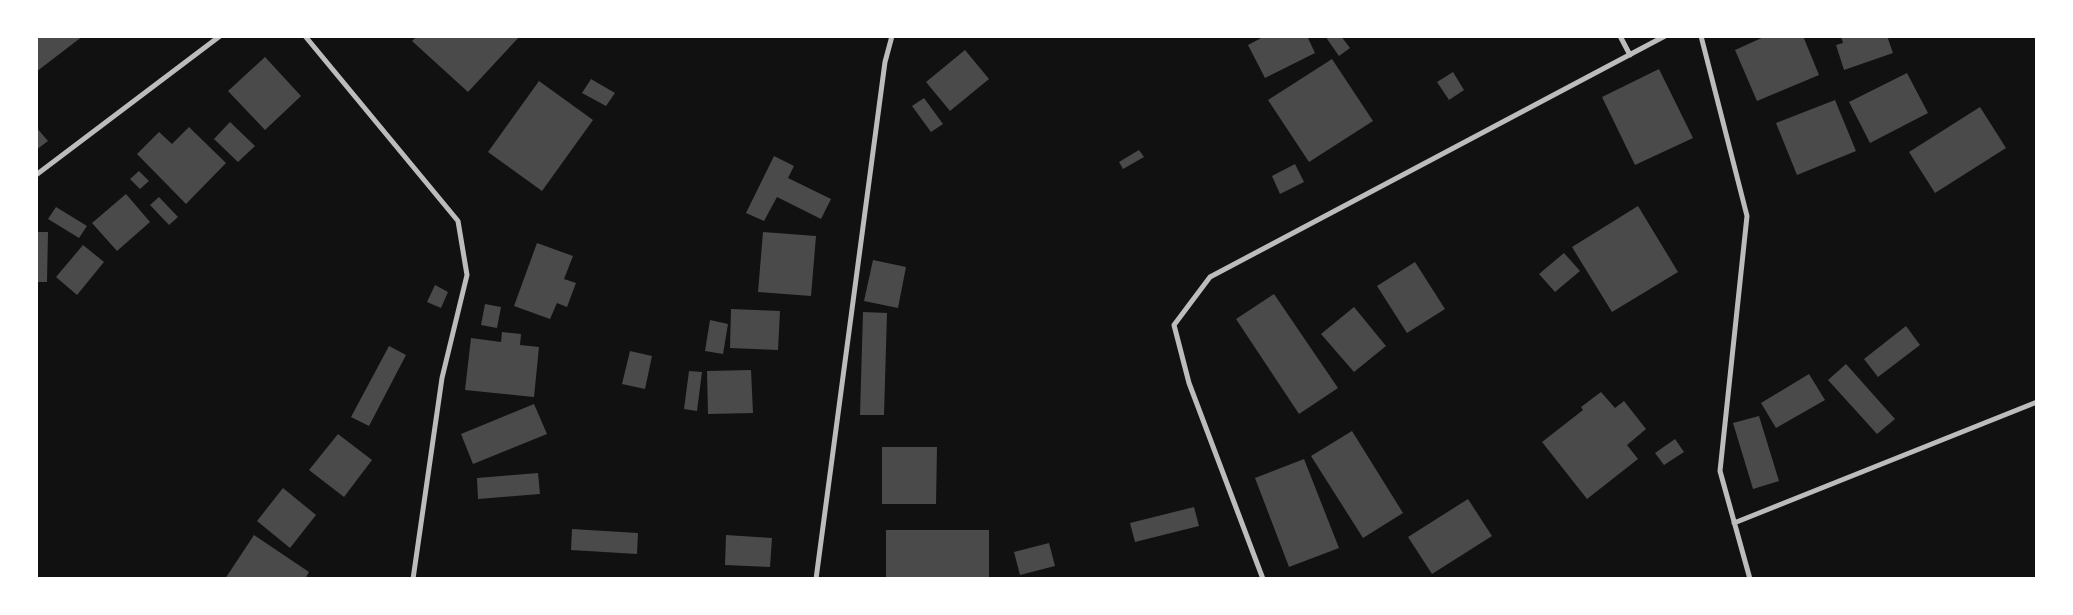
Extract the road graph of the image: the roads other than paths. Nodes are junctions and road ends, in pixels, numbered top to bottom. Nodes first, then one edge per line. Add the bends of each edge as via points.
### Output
1 (220, 36) edge
2 (305, 36) edge
3 (892, 36) edge
4 (1620, 36) edge
5 (1665, 36) edge
6 (1701, 36) edge
7 (1630, 55) junction
8 (36, 175) edge
9 (2037, 402) edge
10 (1734, 523) junction
11 (413, 579) edge
12 (816, 579) edge
13 (1263, 579) edge
14 (1750, 579) edge

1 - 8 street
2 - 11 street via 458,220 468,275 442,378
3 - 12 street via 884,72
4 - 7 street
5 - 7 street
6 - 10 street via 1747,216 1720,471
7 - 13 street via 1210,277 1174,326 1189,383
9 - 10 street
10 - 14 street

